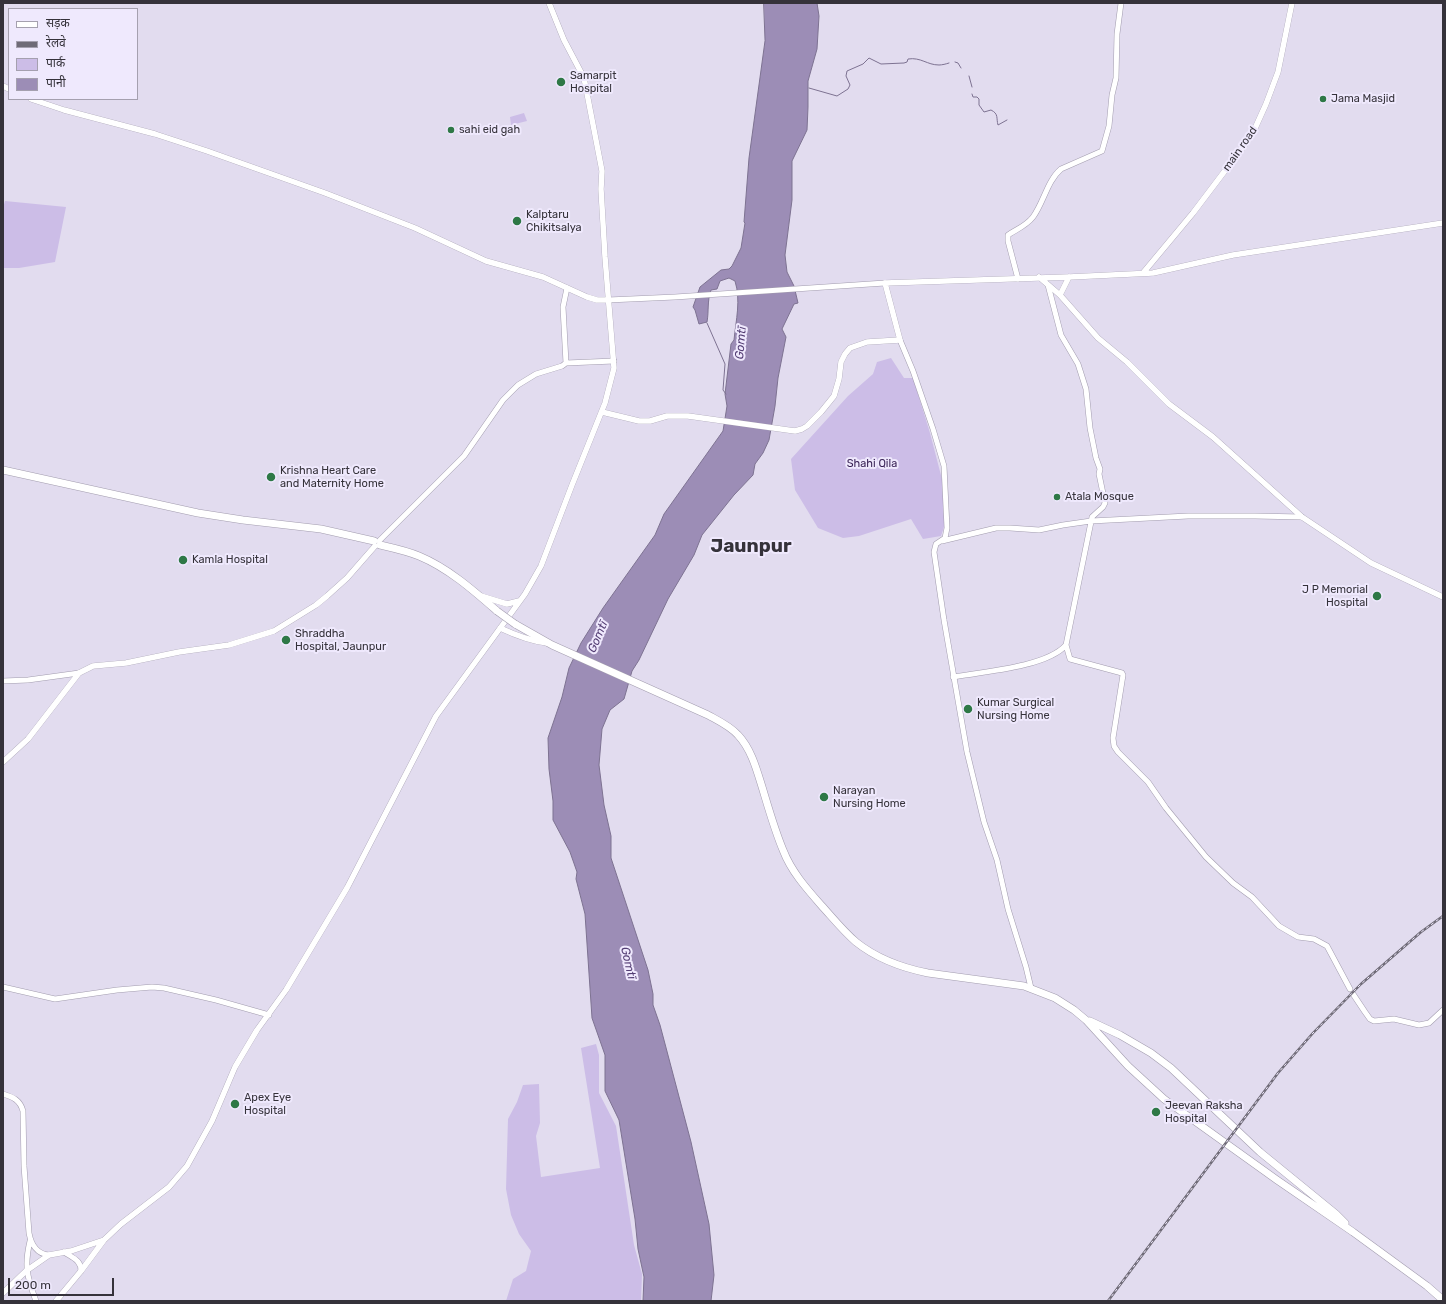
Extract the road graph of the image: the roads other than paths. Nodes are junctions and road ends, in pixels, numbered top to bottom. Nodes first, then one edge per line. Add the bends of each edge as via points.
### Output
1 (549, 3) edge
2 (1121, 3) edge
3 (1292, 3) edge
4 (34, 100) edge
5 (1443, 223) edge
6 (1143, 273) junction
7 (1039, 277) junction
8 (1068, 277) junction
9 (1018, 279) junction
10 (886, 283) junction
11 (1048, 285) junction
12 (567, 288) junction
13 (1060, 295) junction
14 (608, 300) junction
15 (900, 340) junction
16 (614, 361) junction
17 (566, 363) junction
18 (602, 412) junction
19 (3, 470) edge
20 (1302, 517) junction
21 (1091, 521) junction
22 (942, 541) junction
23 (377, 543) junction
24 (479, 596) junction
25 (1443, 596) edge
26 (519, 601) junction
27 (500, 628) junction
28 (550, 644) junction
29 (1066, 645) junction
30 (79, 673) junction
31 (953, 677) junction
32 (3, 681) edge
33 (3, 762) edge
34 (3, 987) edge
35 (1031, 988) junction
36 (1443, 1010) edge
37 (269, 1015) junction
38 (1086, 1020) junction
39 (3, 1094) edge
40 (1353, 1232) junction
41 (104, 1240) junction
42 (30, 1241) junction
43 (64, 1252) junction
44 (49, 1255) junction
45 (26, 1271) junction
46 (81, 1271) junction
47 (3, 1293) edge
48 (1443, 1300) edge
49 (36, 1301) edge
50 (56, 1301) edge

1 - 14 main road via 564,40 584,78 590,103 602,171
2 - 9 street via 1116,78 1109,126 1102,151 1058,171 1034,216 1008,236
3 - 6 main road, main road via 1277,76 1252,134 1193,213
4 - 12 main road via 155,134 325,193 415,228 486,261 543,277
5 - 6 main road via 1233,255
6 - 8 main road
7 - 8 main road
7 - 9 main road
7 - 11 main road
8 - 13 main road
9 - 10 main road
10 - 14 street
10 - 15 main road
11 - 13 main road
11 - 21 street via 1061,334 1078,364 1086,389 1090,428 1105,503
12 - 14 main road via 597,300
12 - 17 street via 563,307
13 - 20 main road via 1098,338 1127,362 1169,404 1212,437
14 - 16 main road
15 - 18 main road via 867,342 850,348 841,362 834,396 822,412 802,429 795,431 703,418 667,416 650,422 639,421
15 - 22 street via 944,466 948,520 945,538
16 - 17 street
16 - 18 main road via 613,378
17 - 23 street via 536,374 518,385 503,400 464,456
18 - 26 main road via 541,566
19 - 23 highway via 198,513 321,529
20 - 21 street via 1188,516
20 - 25 main road via 1371,563
21 - 22 street via 1039,530 996,528
21 - 29 street
22 - 31 street via 936,544 934,552
23 - 24 highway via 431,562
23 - 30 main road via 347,578 327,596 274,632 229,645 126,663 93,666
24 - 26 main road via 507,604
24 - 28 highway, bridge via 515,624
26 - 27 main road
27 - 28 main road via 520,637
27 - 37 main road via 436,716 346,888
28 - 35 highway via 722,722 738,736 745,743 756,768 778,839 790,865 808,891 856,942 879,956 914,970
29 - 31 street via 1056,654 1027,664
29 - 36 street via 1070,660 1123,675 1114,746 1154,789 1166,808 1206,856 1249,895 1278,926 1298,937 1314,939 1327,946 1370,1019 1394,1019 1419,1025 1429,1023
30 - 32 street
30 - 33 main road via 28,739
31 - 35 street via 984,822 997,860
34 - 37 street via 55,999 157,987
35 - 38 highway via 1055,998
37 - 41 main road via 235,1067 212,1121 183,1172 169,1187 126,1219
38 - 40 highway via 1151,1088
38 - 40 highway via 1120,1035 1171,1068 1260,1152 1336,1214
39 - 42 street via 22,1105
40 - 48 highway
41 - 43 main road
41 - 46 main road
42 - 44 street via 40,1252
42 - 45 street
43 - 44 main road
43 - 46 street via 75,1258
44 - 45 main road
45 - 47 main road
45 - 49 street
46 - 50 main road

